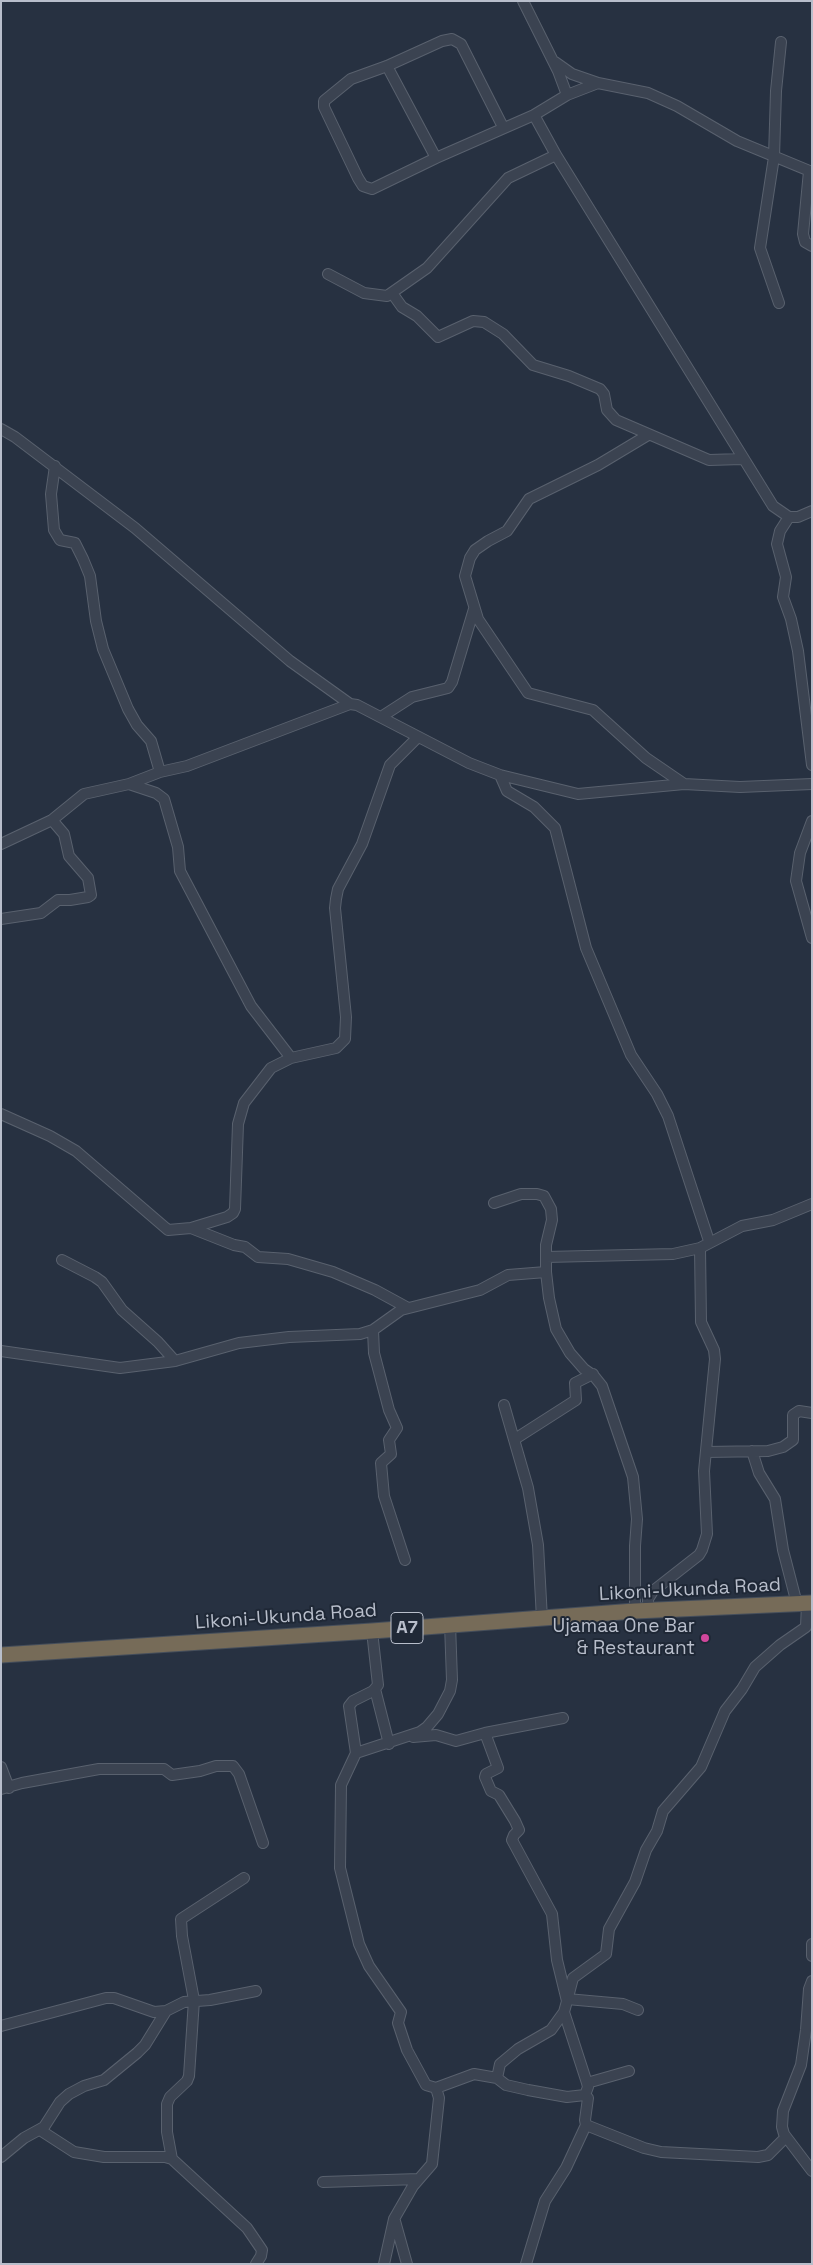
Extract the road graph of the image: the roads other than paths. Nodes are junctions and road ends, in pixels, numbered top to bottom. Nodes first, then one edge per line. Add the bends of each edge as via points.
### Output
1 (523, 1) edge
2 (781, 42) dead end
3 (552, 60) junction
4 (387, 66) junction
5 (598, 83) junction
6 (567, 95) junction
7 (534, 115) junction
8 (503, 127) junction
9 (556, 155) junction
10 (436, 158) junction
11 (774, 158) junction
12 (810, 171) edge
13 (812, 246) edge
14 (328, 274) dead end
15 (392, 293) junction
16 (779, 302) dead end
17 (1, 429) edge
18 (648, 435) junction
19 (742, 459) junction
20 (55, 466) junction
21 (812, 511) edge
22 (789, 517) junction
23 (474, 609) junction
24 (350, 704) junction
25 (381, 717) junction
26 (418, 736) junction
27 (812, 765) edge
28 (160, 772) junction
29 (500, 775) junction
30 (129, 784) junction
31 (684, 784) junction
32 (812, 784) edge
33 (52, 820) junction
34 (812, 821) edge
35 (1, 844) edge
36 (1, 919) edge
37 (812, 938) edge
38 (291, 1058) junction
39 (1, 1114) edge
40 (494, 1203) dead end
41 (812, 1204) edge
42 (191, 1228) junction
43 (709, 1241) junction
44 (700, 1248) junction
45 (546, 1258) junction
46 (62, 1260) dead end
47 (546, 1272) junction
48 (408, 1308) junction
49 (373, 1330) junction
50 (1, 1351) edge
51 (175, 1361) junction
52 (593, 1374) junction
53 (504, 1405) dead end
54 (812, 1413) edge
55 (514, 1439) junction
56 (752, 1451) junction
57 (706, 1452) junction
58 (405, 1560) dead end
59 (805, 1603) edge
60 (641, 1611) junction
61 (542, 1619) junction
62 (450, 1624) junction
63 (372, 1631) junction
64 (1, 1655) edge
65 (375, 1689) junction
66 (563, 1718) dead end
67 (485, 1733) junction
68 (408, 1738) junction
69 (389, 1744) junction
70 (356, 1753) junction
71 (1, 1767) edge
72 (5, 1789) edge
73 (263, 1843) dead end
74 (244, 1878) dead end
75 (812, 1944) edge
76 (812, 1956) edge
77 (812, 1981) edge
78 (256, 1991) dead end
79 (194, 2000) junction
80 (566, 2004) junction
81 (638, 2010) dead end
82 (166, 2011) junction
83 (1, 2026) edge
84 (629, 2071) dead end
85 (497, 2078) junction
86 (587, 2083) junction
87 (436, 2088) junction
88 (585, 2095) junction
89 (586, 2125) junction
90 (40, 2130) junction
91 (786, 2137) junction
92 (1, 2156) edge
93 (172, 2159) junction
94 (812, 2171) edge
95 (419, 2179) junction
96 (323, 2182) dead end
97 (394, 2218) junction
98 (256, 2264) edge
99 (384, 2264) edge
100 (407, 2264) edge
101 (526, 2264) edge

1 - 3 street
2 - 11 street
3 - 5 street via 572,74
3 - 6 street
4 - 8 street via 442,40 456,40
4 - 10 street
4 - 10 street via 351,79 324,100 358,178 363,186 372,189
5 - 6 street
5 - 11 street via 648,93
6 - 7 street
7 - 8 street
7 - 9 street
8 - 10 street
9 - 15 street via 508,178 427,268
9 - 19 street
11 - 12 street
11 - 16 street via 760,248
12 - 13 street via 803,234 805,242
14 - 15 street via 364,293 382,296
15 - 18 street via 402,307 417,316 438,337 473,320 484,322 503,334 533,365 600,389 612,417
17 - 20 street
18 - 19 street via 709,460
18 - 23 street via 598,465 529,499 507,531 475,550 465,576
19 - 22 street via 773,506
20 - 24 street via 135,528 290,661
20 - 28 street via 50,494 54,530 60,540 75,543 83,559 90,576 103,649 128,709 150,741
21 - 22 street
22 - 27 street via 780,531 777,544 786,577 783,597 798,651
23 - 25 street via 448,688 412,697
23 - 31 street via 528,693 593,710 646,758
24 - 25 street
24 - 28 street via 187,766
25 - 26 street
26 - 29 street
26 - 38 street via 390,764 362,844 336,899 346,1039 336,1048
28 - 30 street
29 - 31 street via 578,794
29 - 43 street via 507,791 534,807 555,828 586,948 631,1055 668,1116
30 - 33 street via 84,794
30 - 38 street via 164,799 178,847 180,871 252,1006
31 - 32 street via 740,787
33 - 35 street
33 - 36 street via 64,834 69,856 88,878 91,894 54,901 41,912
34 - 37 street via 800,853 796,880
38 - 42 street via 271,1068 241,1109 234,1211 226,1217
39 - 42 street via 76,1151 168,1230
40 - 45 street via 521,1194 544,1196 553,1214
41 - 43 street via 772,1220 742,1226
42 - 48 street via 234,1245 245,1246 258,1257 288,1259 333,1272
43 - 44 street
44 - 45 street via 651,1256
44 - 57 street via 701,1322 715,1359
45 - 47 street
46 - 51 street via 102,1282 122,1310
47 - 48 street via 508,1274 480,1290
47 - 52 street via 559,1337 584,1369
48 - 49 street
49 - 51 street via 360,1334 239,1343
49 - 58 street via 374,1353 397,1428 389,1440 391,1454 382,1461 384,1496
50 - 51 street via 120,1368
52 - 55 street via 575,1383 576,1400
52 - 60 street via 604,1391 634,1480 635,1546
53 - 55 street
54 - 56 street via 793,1414 794,1438 790,1443 768,1451
55 - 61 street via 528,1488 538,1545
56 - 57 street
56 - 59 street via 759,1473 775,1499 782,1550
57 - 60 street via 707,1534 702,1550 653,1591
59 - 60 highway, Likoni-Ukunda Road / A7
59 - 80 street via 806,1626 755,1667 725,1710 701,1766 662,1811 635,1882 609,1929 606,1954 573,1978
60 - 61 highway, Likoni-Ukunda Road / A7
61 - 62 highway, Likoni-Ukunda Road / A7
62 - 63 highway, Likoni-Ukunda Road / A7
62 - 68 street via 453,1673 450,1691 427,1727
63 - 64 highway, Likoni-Ukunda Road / A7
63 - 65 street via 378,1685
65 - 69 street
65 - 70 street via 349,1706
66 - 67 street
67 - 68 street via 456,1741 434,1735
67 - 80 street via 498,1768 485,1777 491,1791 499,1795 515,1821 519,1831 512,1840 552,1914
68 - 69 street
69 - 70 street
70 - 87 street via 341,1785 340,1868 354,1930 370,1966 401,2012 398,2023 407,2050 426,2085
71 - 72 street
72 - 73 street via 99,1769 164,1769 172,1775 233,1766 239,1772
74 - 79 street via 181,1919
75 - 76 street
77 - 91 street via 801,2065 783,2111 782,2130
78 - 79 street
79 - 82 street
79 - 93 street via 189,2076 166,2104
80 - 81 street via 623,2004
80 - 85 street via 551,2030 500,2064
80 - 86 street
82 - 83 street via 154,2012 106,1998
82 - 90 street via 142,2048 104,2080 84,2086 60,2102
84 - 86 street
85 - 87 street via 474,2074
85 - 88 street via 506,2085 528,2090 567,2097
86 - 88 street
87 - 95 street via 439,2098 432,2164
88 - 89 street via 588,2098
89 - 91 street via 661,2152 768,2155
89 - 101 street via 566,2168 545,2201
90 - 92 street
90 - 93 street via 74,2152 104,2157
91 - 94 street
93 - 98 street via 247,2228 262,2250
95 - 96 street
95 - 97 street
97 - 99 street
97 - 100 street

